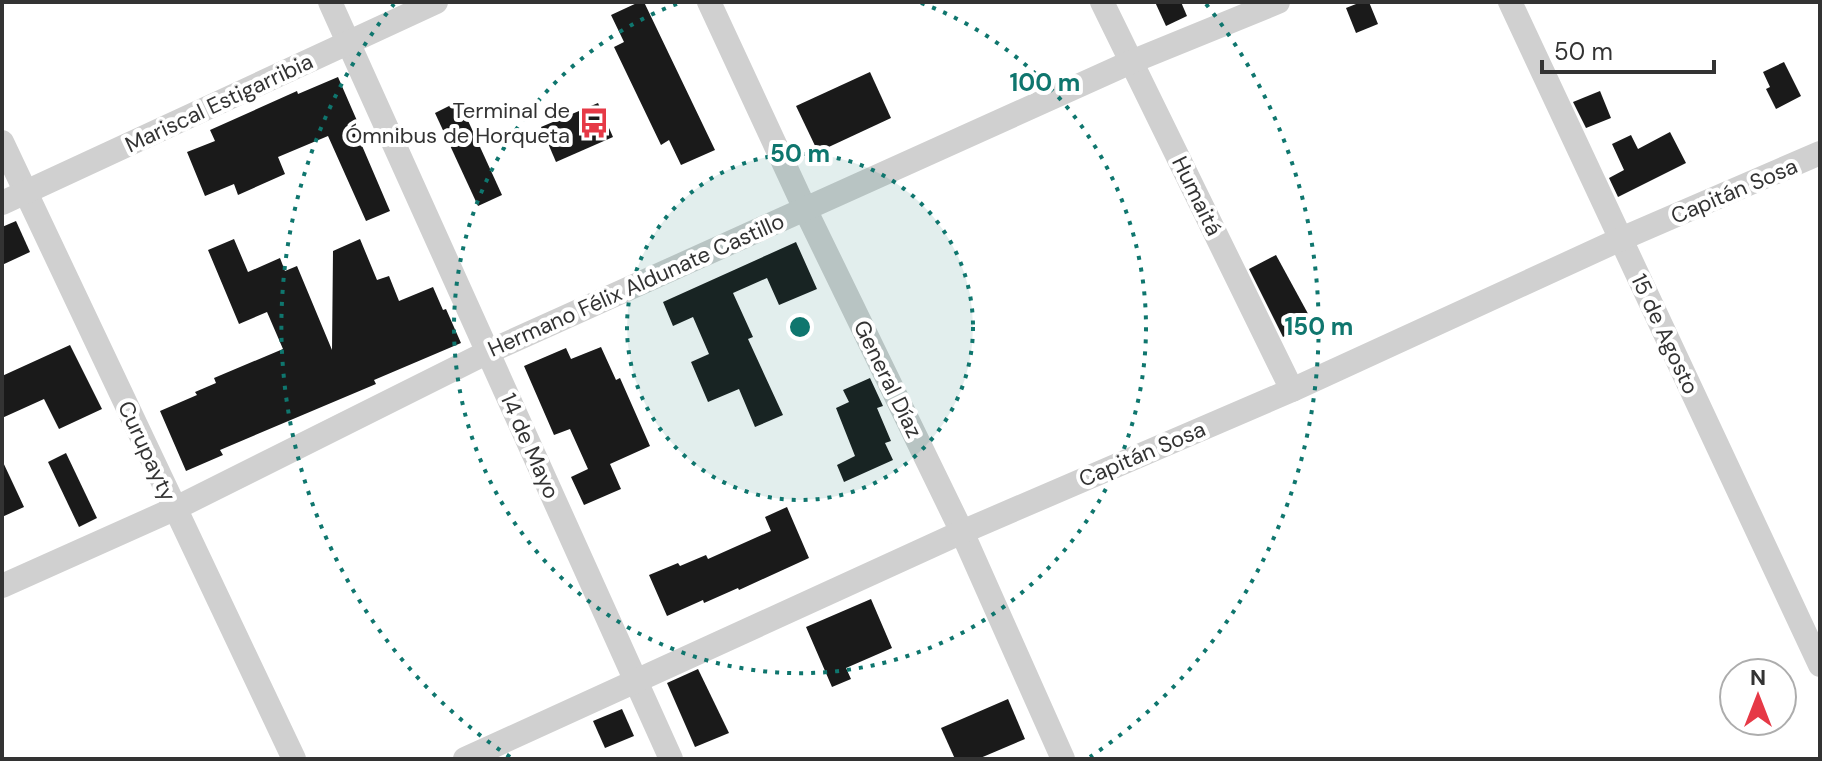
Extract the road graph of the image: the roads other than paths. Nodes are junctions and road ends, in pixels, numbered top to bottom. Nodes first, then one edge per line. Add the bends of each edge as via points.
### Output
1 (330, 2) edge
2 (436, 2) edge
3 (709, 2) edge
4 (1102, 2) edge
5 (1278, 2) edge
6 (1510, 2) edge
7 (349, 42) junction
8 (1131, 62) junction
9 (2, 142) edge
10 (1820, 153) edge
11 (25, 192) junction
12 (2, 203) edge
13 (805, 209) junction
14 (1621, 239) junction
15 (488, 352) junction
16 (1292, 390) junction
17 (174, 509) junction
18 (962, 532) junction
19 (2, 586) edge
20 (1820, 665) edge
21 (635, 682) junction
22 (294, 759) edge
23 (465, 759) edge
24 (671, 759) edge
25 (1063, 759) edge

1 - 7 street, 14 de Mayo
2 - 7 street, Mariscal Estigarribia
3 - 13 street, General Díaz
4 - 8 street, Humaitá
5 - 8 street, Hermano Félix Aldunate Castillo
6 - 14 street, 15 de Agosto
7 - 11 street, Mariscal Estigarribia
7 - 15 street, 14 de Mayo
8 - 13 street, Hermano Félix Aldunate Castillo
8 - 16 street, Humaitá
9 - 11 street, Curupayty
10 - 14 street, Capitán Sosa
11 - 12 street, Mariscal Estigarribia
11 - 17 street, Curupayty
13 - 15 street, Hermano Félix Aldunate Castillo
13 - 18 street, General Díaz
14 - 16 street, Capitán Sosa
14 - 20 street, 15 de Agosto
15 - 17 street, Hermano Félix Aldunate Castillo
15 - 21 street, 14 de Mayo
16 - 18 street, Capitán Sosa
17 - 19 street, Hermano Félix Aldunate Castillo
17 - 22 street, Curupayty
18 - 21 street, Capitán Sosa
18 - 25 street, General Díaz
21 - 23 street, Capitán Sosa
21 - 24 street, 14 de Mayo

